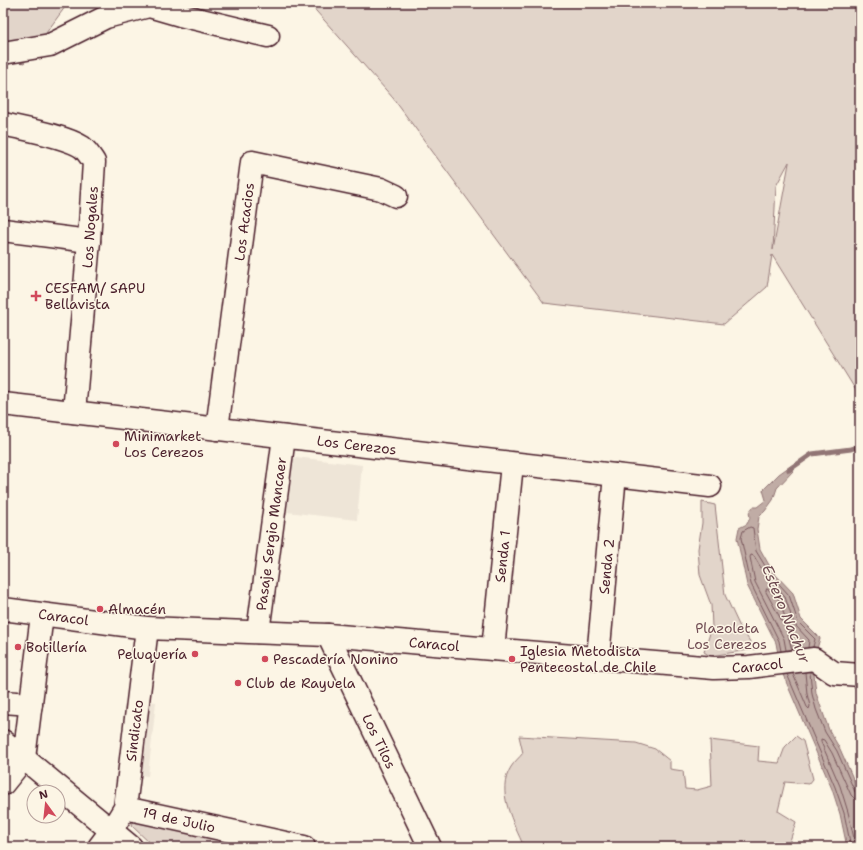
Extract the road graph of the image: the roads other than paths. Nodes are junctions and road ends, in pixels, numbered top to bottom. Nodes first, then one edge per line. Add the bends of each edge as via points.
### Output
1 (268, 36) dead end
2 (3, 53) edge
3 (3, 124) edge
4 (396, 196) dead end
5 (3, 230) edge
6 (89, 242) junction
7 (3, 404) edge
8 (74, 412) junction
9 (217, 429) junction
10 (284, 437) junction
11 (512, 464) junction
12 (615, 476) junction
13 (710, 486) dead end
14 (3, 609) edge
15 (42, 615) junction
16 (147, 628) junction
17 (258, 632) junction
18 (328, 635) junction
19 (493, 649) junction
20 (598, 657) junction
21 (860, 675) edge
22 (3, 702) edge
23 (31, 704) junction
24 (3, 741) edge
25 (24, 758) junction
26 (3, 784) edge
27 (125, 808) junction
28 (105, 839) edge
29 (131, 847) edge
30 (304, 847) edge
31 (430, 847) edge

1 - 2 street via 149,6 106,17 50,44
3 - 6 street, Los Nogales via 73,143 88,153 94,162
4 - 9 street, Los Acacios via 381,189 252,162
5 - 6 street
6 - 8 street, Los Nogales
7 - 8 street, Los Cerezos
8 - 9 street, Los Cerezos
9 - 10 street, Los Cerezos
10 - 11 street, Los Cerezos
10 - 17 street, Pasaje Sergio Mancaer
11 - 12 street, Los Cerezos
11 - 19 street, Senda 1
12 - 13 street, Los Cerezos
12 - 20 street, Senda 2
14 - 15 street, Caracol
15 - 16 street, Caracol
15 - 23 street
16 - 17 street, Caracol
16 - 27 street, Sindicato
17 - 18 street, Caracol
18 - 19 street, Caracol
18 - 31 street, Los Tilos
19 - 20 street, Caracol
20 - 21 street, Caracol via 714,668 748,667 814,659 834,673
22 - 23 street
23 - 25 street
24 - 25 street
25 - 26 street
25 - 28 street
27 - 28 street, Sindicato
27 - 30 street, 19 de Julio
28 - 29 street

